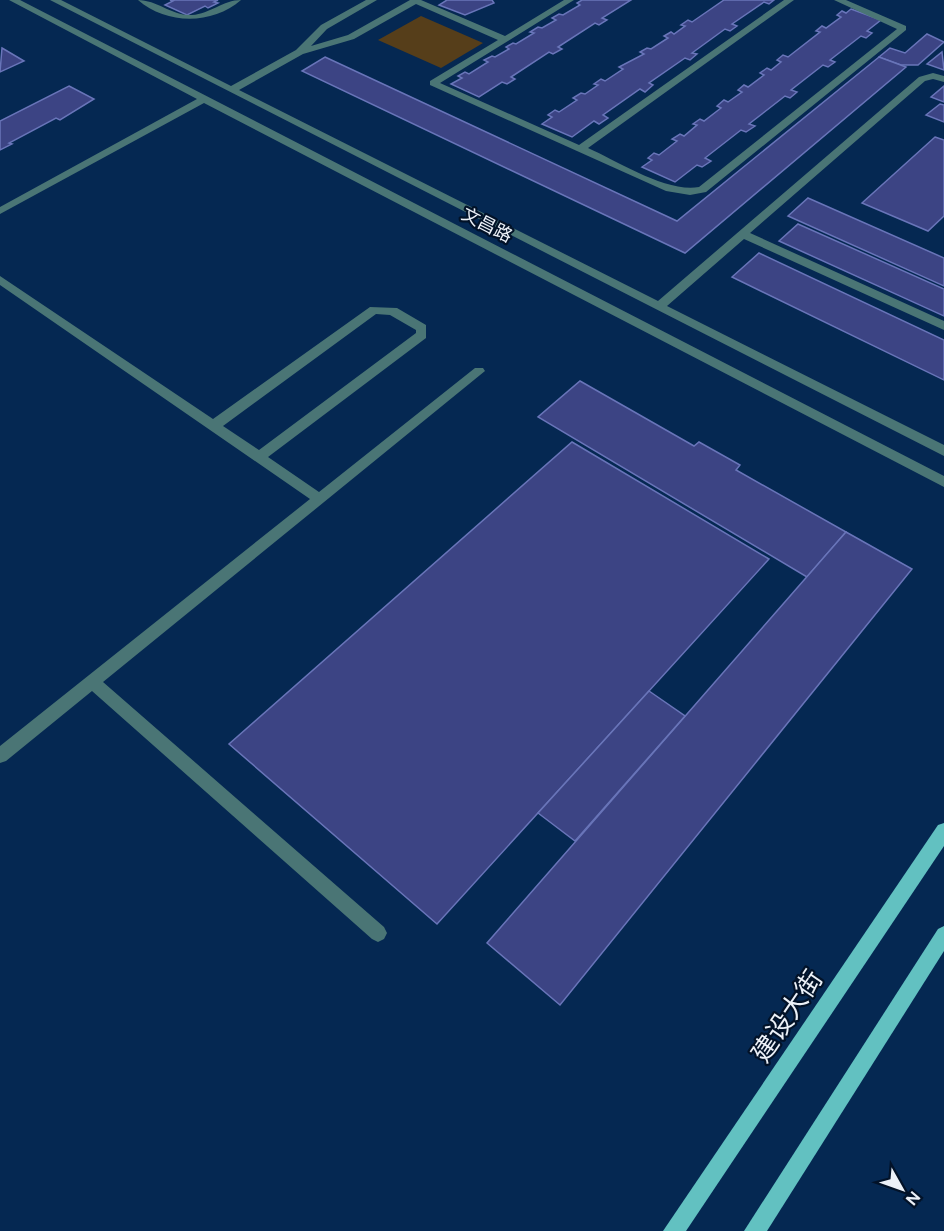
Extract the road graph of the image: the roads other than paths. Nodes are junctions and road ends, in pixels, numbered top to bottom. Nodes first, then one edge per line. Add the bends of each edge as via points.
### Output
1 (13, 0) edge
2 (54, 0) edge
3 (142, 0) edge
4 (237, 0) edge
5 (373, 0) edge
6 (570, 0) edge
7 (790, 0) edge
8 (838, 0) edge
9 (416, 1) edge
10 (505, 39) junction
11 (298, 52) junction
12 (944, 79) edge
13 (231, 90) junction
14 (204, 99) junction
15 (580, 149) junction
16 (2, 208) edge
17 (742, 234) junction
18 (0, 280) edge
19 (659, 306) junction
20 (944, 326) edge
21 (479, 371) dead end
22 (213, 426) junction
23 (944, 451) edge
24 (260, 458) junction
25 (944, 482) edge
26 (320, 499) junction
27 (92, 682) junction
28 (0, 756) edge
29 (944, 831) edge
30 (378, 933) dead end
31 (944, 935) edge
32 (674, 1231) edge
33 (755, 1231) edge

1 - 14 street, 文昌路
2 - 13 street, 文昌路
3 - 4 street via 182,19 201,18
5 - 11 street via 324,27
6 - 10 street
7 - 15 street
8 - 15 street via 903,28 702,190 670,189
9 - 10 street
9 - 11 street via 351,37
10 - 15 street via 433,83
11 - 13 street
12 - 17 street via 922,78
13 - 19 street, 文昌路
14 - 16 street
14 - 25 street, 文昌路
17 - 19 street
17 - 20 street
18 - 22 street
19 - 23 street, 文昌路
21 - 26 street
22 - 24 street
22 - 24 street via 374,310 393,312 422,328 422,335
24 - 26 street
26 - 27 street
27 - 28 street
27 - 30 street
29 - 32 main road, 建设大街
31 - 33 main road

